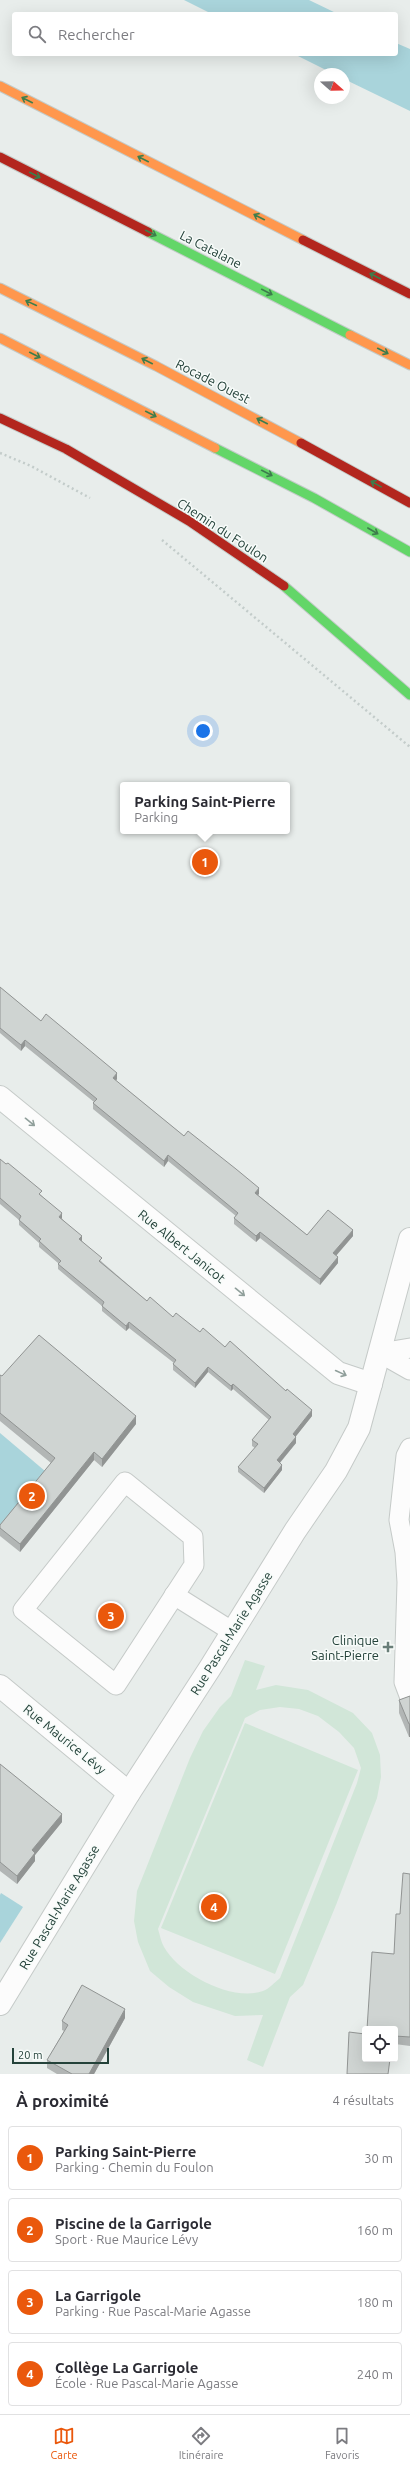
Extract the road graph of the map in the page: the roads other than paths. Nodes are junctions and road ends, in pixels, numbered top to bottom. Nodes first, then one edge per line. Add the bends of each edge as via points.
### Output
1 (0, 86) edge
2 (0, 157) edge
3 (0, 288) edge
4 (410, 294) edge
5 (0, 338) edge
6 (410, 365) edge
7 (0, 418) edge
8 (410, 503) edge
9 (410, 552) edge
10 (410, 695) edge
11 (0, 1097) edge
12 (410, 1239) edge
13 (410, 1348) edge
14 (380, 1353) junction
15 (410, 1370) edge
16 (371, 1384) junction
17 (410, 1448) edge
18 (174, 1595) junction
19 (233, 1632) junction
20 (0, 1686) edge
21 (410, 1698) edge
22 (129, 1793) junction
23 (0, 2004) edge

4 -> 1 main road
2 -> 6 main road, La Catalane
8 -> 3 main road, Rocade Ouest via 271,426
5 -> 9 main road via 314,498
7 - 10 main road, Chemin du Foulon via 66,449 195,526 287,588
11 -> 16 street, Rue Albert Janicot via 338,1373
12 - 14 street, Rue Pascal-Marie Agasse
13 - 14 lane
14 - 15 lane
14 - 16 street, Rue Pascal-Marie Agasse
16 - 19 street, Rue Pascal-Marie Agasse via 359,1428 336,1471 295,1531
17 - 21 lane via 406,1456 399,1520 407,1582 404,1682
18 - 18 lane via 194,1565 193,1537 125,1482 23,1610 116,1685
18 - 19 lane
19 - 22 street, Rue Pascal-Marie Agasse
20 - 22 street, Rue Maurice Lévy
22 - 23 street, Rue Pascal-Marie Agasse

